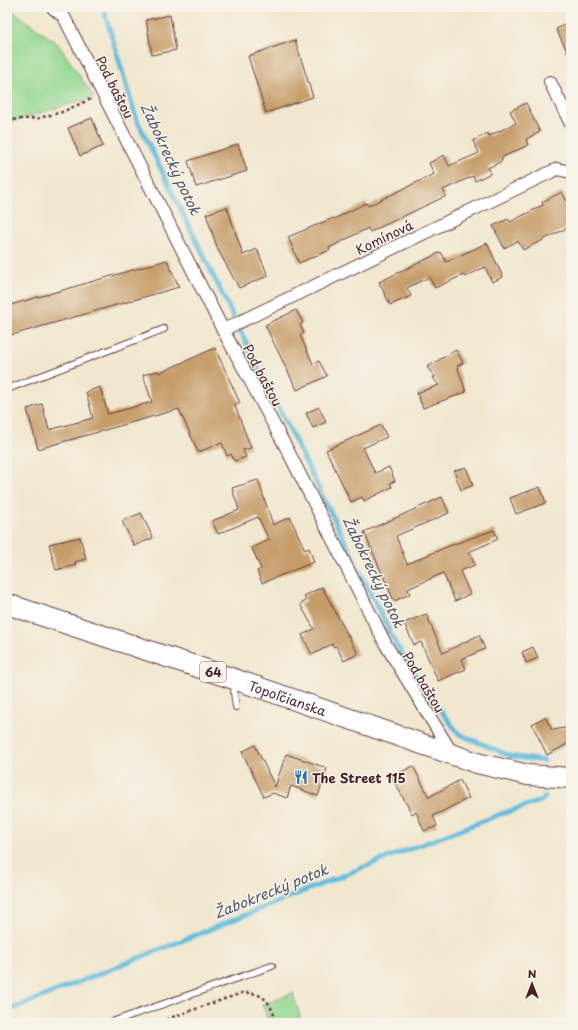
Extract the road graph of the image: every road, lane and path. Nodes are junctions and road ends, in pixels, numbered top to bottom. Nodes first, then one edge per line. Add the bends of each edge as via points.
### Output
1 (52, 7) edge
2 (550, 82) dead end
3 (103, 94) junction
4 (7, 120) edge
5 (571, 124) edge
6 (571, 172) edge
7 (164, 329) dead end
8 (223, 330) junction
9 (7, 388) edge
10 (7, 604) edge
11 (237, 680) junction
12 (236, 707) dead end
13 (453, 755) junction
14 (571, 778) edge
15 (272, 966) dead end
16 (120, 1021) edge
17 (108, 1023) edge
18 (156, 1023) edge
19 (277, 1023) edge

1 - 3 street, Pod baštou via 64,17
2 - 5 street
3 - 4 path via 62,112 39,118
3 - 8 street, Pod baštou
6 - 8 street, Komínová via 556,169
7 - 9 lane
8 - 13 street, Pod baštou via 289,453 386,645
10 - 11 main road, Topoľčianska / 64
11 - 12 lane via 234,692
11 - 13 main road, Topoľčianska / 64
13 - 14 main road, Topoľčianska / 64 via 534,776
15 - 16 lane
16 - 17 lane
18 - 19 path via 242,993 253,993 267,1000

